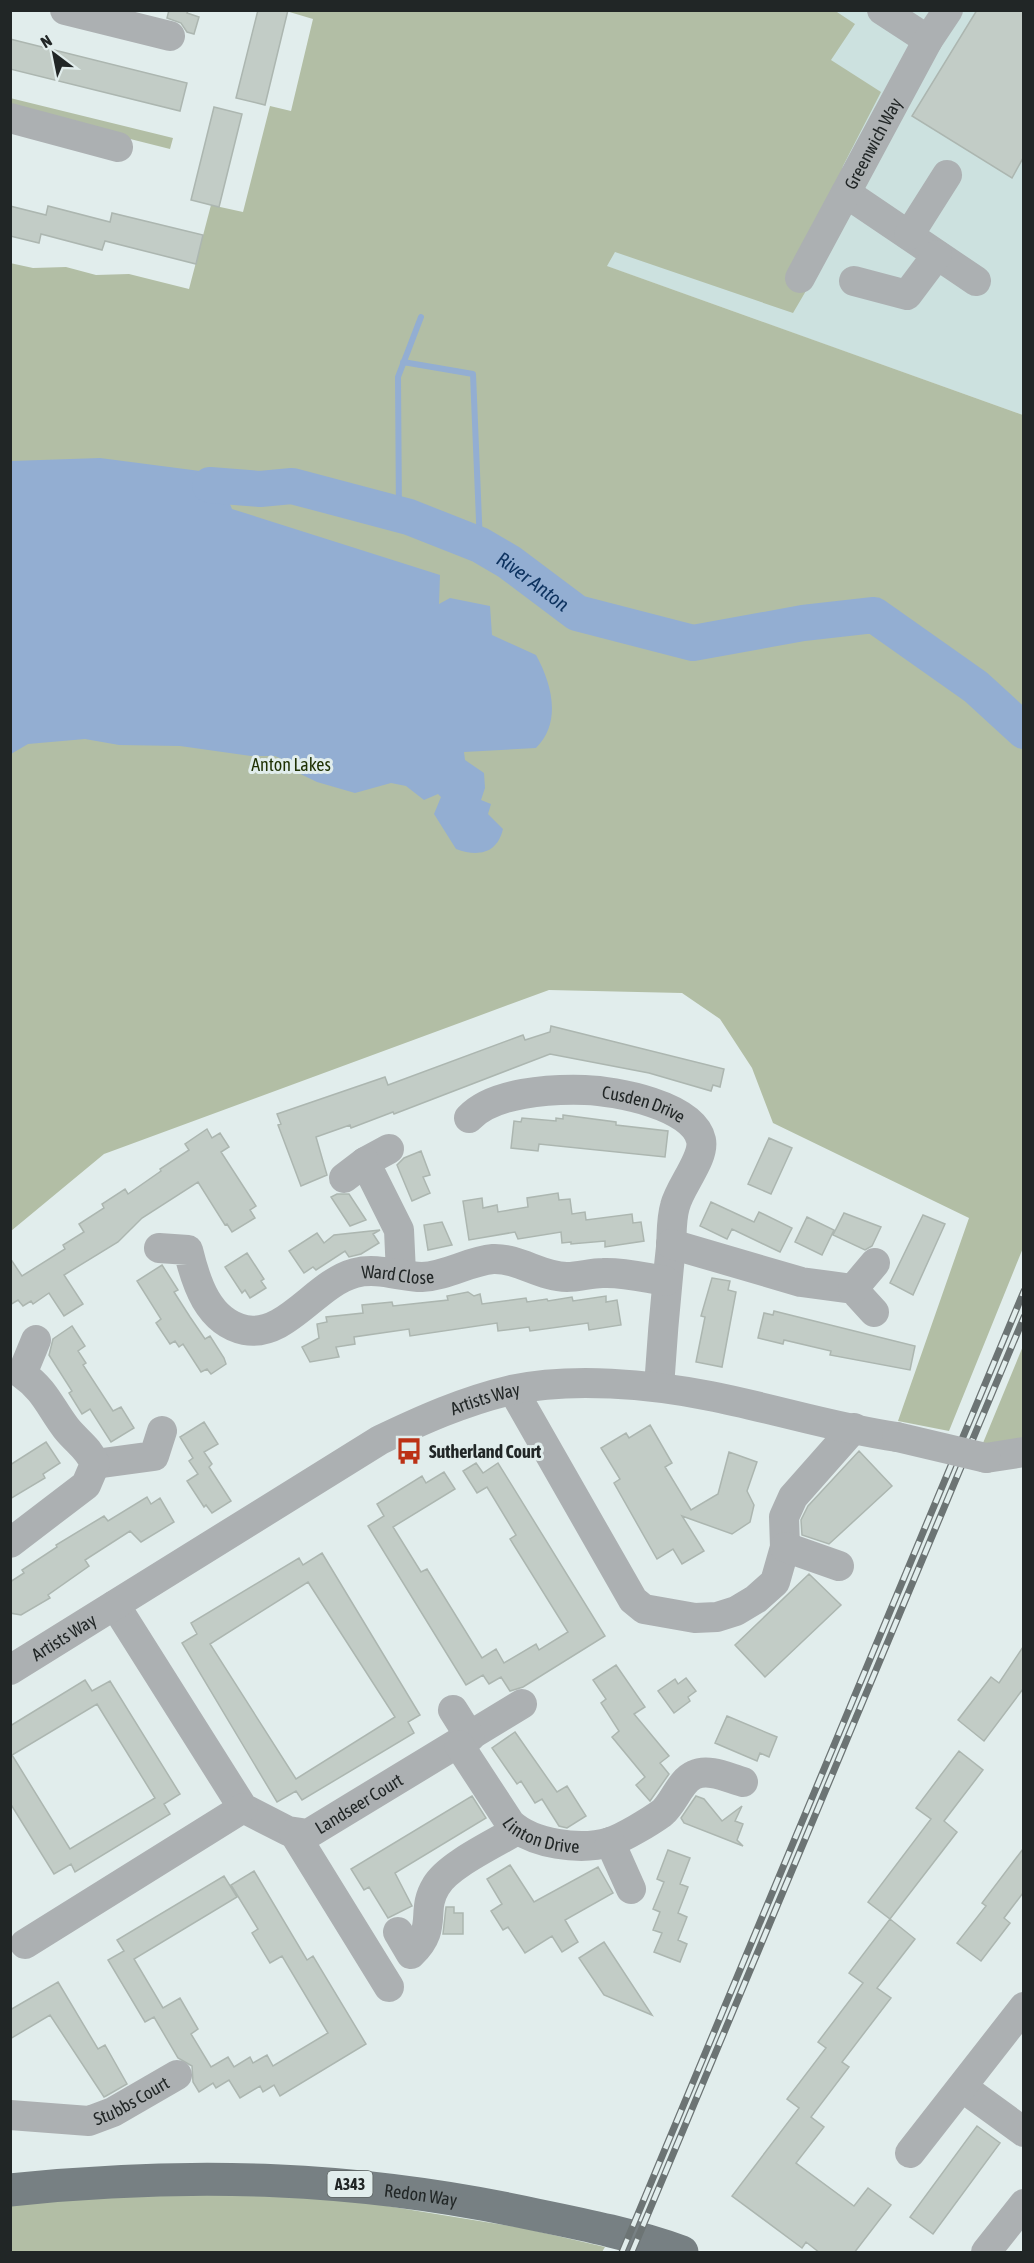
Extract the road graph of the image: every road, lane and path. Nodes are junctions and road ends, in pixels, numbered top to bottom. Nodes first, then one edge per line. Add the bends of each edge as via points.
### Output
1 (65, 10) edge
2 (948, 10) edge
3 (888, 12) edge
4 (170, 36) dead end
5 (928, 40) junction
6 (10, 118) edge
7 (118, 147) dead end
8 (947, 175) dead end
9 (846, 193) junction
10 (909, 236) junction
11 (937, 255) junction
12 (800, 278) dead end
13 (854, 280) dead end
14 (976, 281) dead end
15 (469, 1118) dead end
16 (366, 1163) dead end
17 (671, 1244) junction
18 (187, 1249) dead end
19 (875, 1263) dead end
20 (401, 1273) junction
21 (666, 1281) junction
22 (853, 1289) junction
23 (874, 1312) dead end
24 (36, 1340) dead end
25 (16, 1384) edge
26 (659, 1387) junction
27 (513, 1390) junction
28 (854, 1428) junction
29 (1023, 1452) edge
30 (158, 1457) dead end
31 (95, 1464) junction
32 (10, 1543) edge
33 (786, 1547) junction
34 (839, 1566) dead end
35 (115, 1605) junction
36 (12, 1667) edge
37 (522, 1704) dead end
38 (453, 1710) dead end
39 (464, 1741) junction
40 (743, 1782) dead end
41 (243, 1808) junction
42 (517, 1830) junction
43 (294, 1833) junction
44 (610, 1842) junction
45 (631, 1889) dead end
46 (398, 1932) dead end
47 (25, 1944) dead end
48 (389, 1987) dead end
49 (1009, 2015) edge
50 (177, 2074) dead end
51 (962, 2087) junction
52 (10, 2115) edge
53 (1023, 2132) edge
54 (910, 2153) dead end
55 (10, 2190) edge
56 (1023, 2204) edge
57 (682, 2253) edge
58 (986, 2253) edge

1 - 4 street
2 - 5 street, Greenwich Way
3 - 5 street
5 - 9 street, Greenwich Way
6 - 7 street
8 - 10 street
9 - 10 street
9 - 12 street, Greenwich Way
10 - 11 street
11 - 13 street via 907,296
11 - 14 street
15 - 17 street, Cusden Drive via 479,1107 497,1101 566,1090 649,1100 673,1112 695,1128 702,1149 676,1202
16 - 20 street via 399,1230
17 - 21 street, Cusden Drive
17 - 22 street via 801,1282
18 - 20 street, Ward Close via 197,1285 207,1303 230,1326 248,1331 268,1329 294,1314 320,1289 356,1272
19 - 22 street
20 - 21 street, Ward Close via 419,1277 439,1275 491,1259 513,1260 568,1278 606,1273
21 - 26 street, Cusden Drive
22 - 23 street
24 - 25 street
25 - 31 street via 41,1389
26 - 27 street, Artists Way via 584,1384
26 - 28 street, Artists Way
27 - 33 street via 633,1600 644,1609 717,1617 736,1611 775,1582
27 - 35 street, Artists Way via 425,1418 380,1440 314,1492
28 - 29 street, Artists Way, bridge via 986,1458
28 - 33 street via 793,1497 784,1517
30 - 31 street
31 - 32 street via 86,1485
33 - 34 street
35 - 36 street, Artists Way
35 - 41 street
37 - 39 street, Landseer Court
38 - 39 street, Linton Drive
39 - 42 street, Linton Drive
39 - 43 street, Landseer Court via 309,1834
40 - 44 street, Linton Drive via 704,1772 694,1775 661,1814
41 - 43 street, Landseer Court
41 - 47 street
42 - 44 street, Linton Drive via 555,1845
42 - 46 street via 457,1867 435,1886 426,1938 411,1954
43 - 48 street
44 - 45 street
49 - 51 street
50 - 52 street, Stubbs Court via 113,2112 89,2121
51 - 53 street
51 - 54 street
55 - 57 main road, Redon Way / A343 via 169,2178 330,2182 460,2199 618,2233
56 - 58 street

